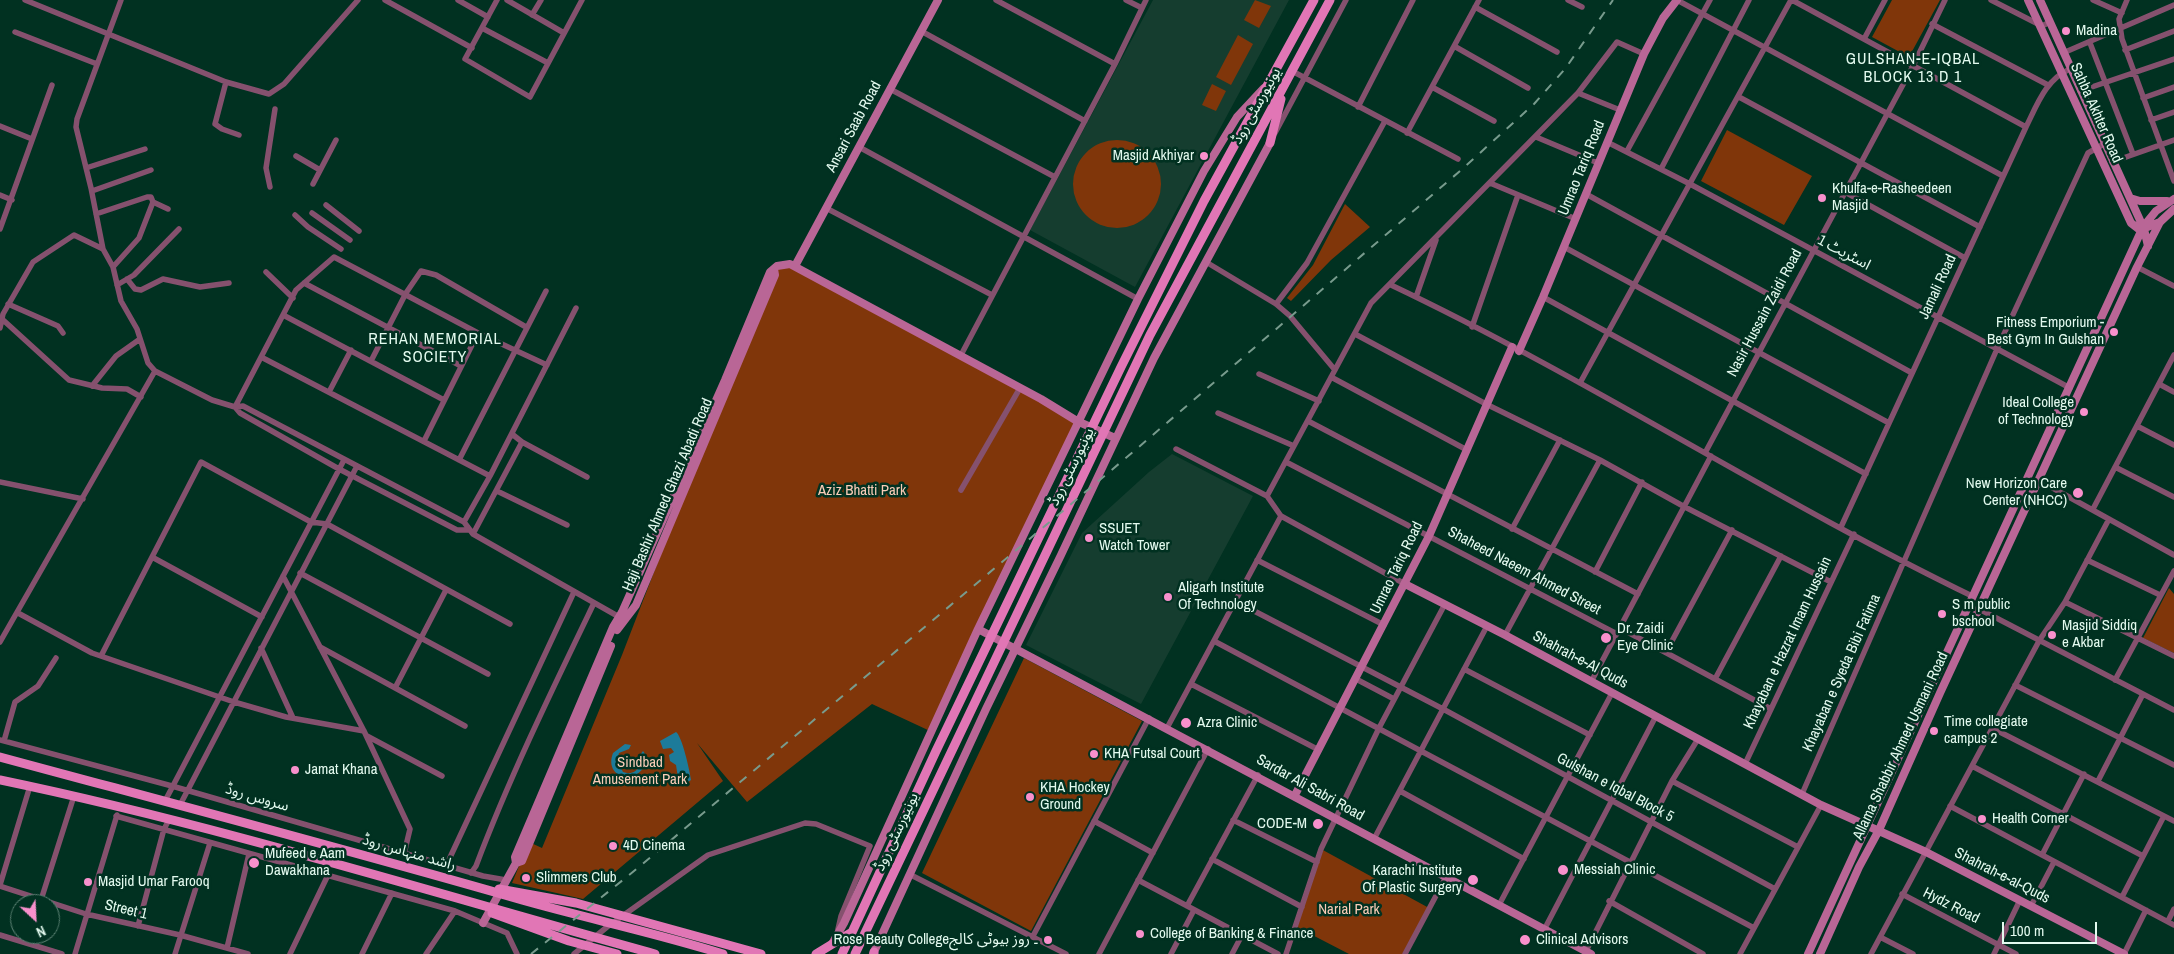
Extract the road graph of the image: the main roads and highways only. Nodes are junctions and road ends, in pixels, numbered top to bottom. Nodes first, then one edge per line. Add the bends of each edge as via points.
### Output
1 (1314, 0) edge
2 (1330, 0) edge
3 (1284, 86) junction
4 (1270, 143) road end
5 (0, 757) edge
6 (0, 780) edge
7 (484, 888) junction
8 (465, 901) junction
9 (852, 932) junction
10 (830, 950) edge
11 (614, 953) edge
12 (654, 954) edge
13 (723, 954) edge
14 (761, 954) edge
15 (816, 954) edge
16 (842, 954) edge
17 (855, 954) edge

1 - 9 main road, یونیورسٹی روڈ via 1204,201 936,751
2 - 3 main road, یونیورسٹی روڈ
3 - 4 main road
3 - 17 main road, یونیورسٹی روڈ via 1150,335
5 - 7 main road, راشد منہاس روڈ
6 - 8 main road, راشد منہاس روڈ via 74,796 117,812 168,820
7 - 13 main road, راشد منہاس روڈ via 592,919 671,937
7 - 14 main road via 576,903
8 - 11 main road via 569,942
8 - 12 main road, راشد منہاس روڈ
9 - 10 main road
9 - 16 main road, یونیورسٹی روڈ
10 - 15 main road

